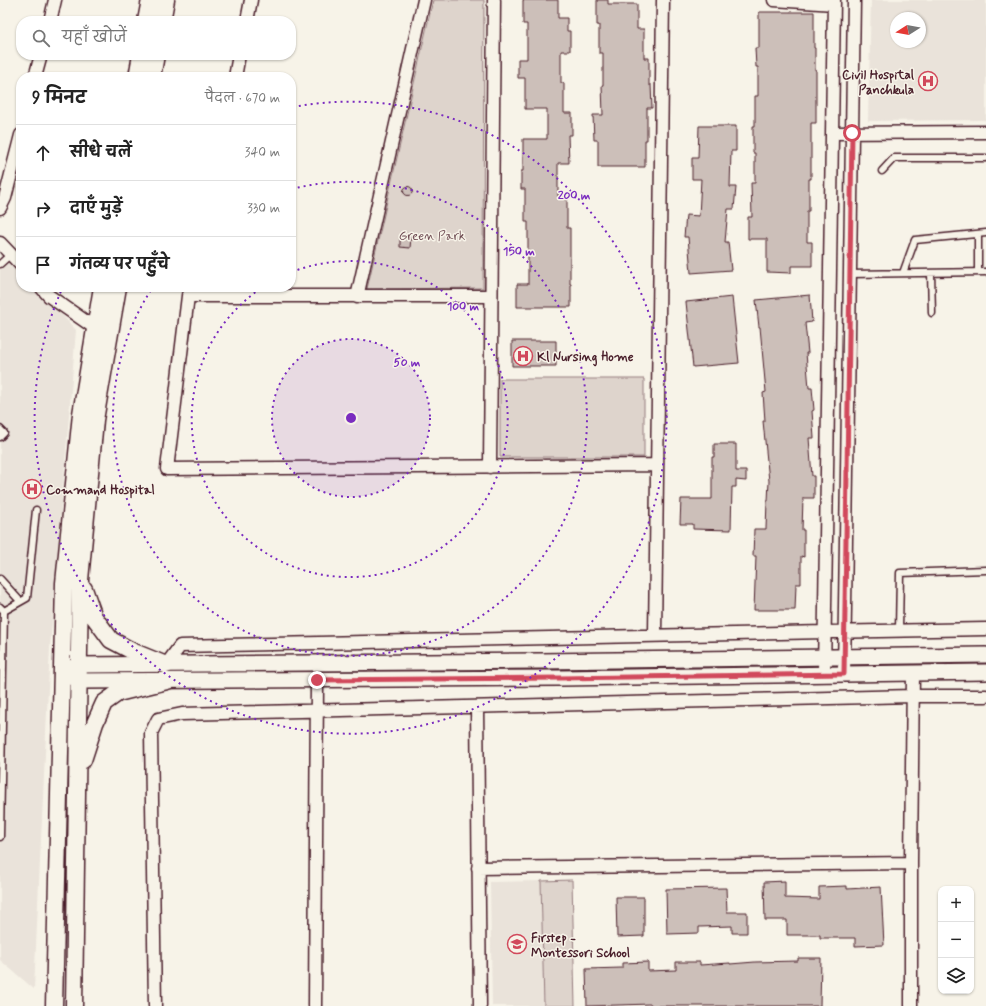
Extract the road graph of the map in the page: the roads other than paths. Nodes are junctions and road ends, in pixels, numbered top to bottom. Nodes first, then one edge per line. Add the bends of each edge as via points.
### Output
1 (55, 0) edge
2 (150, 0) edge
3 (166, 0) edge
4 (251, 0) edge
5 (424, 0) edge
6 (494, 0) edge
7 (663, 0) edge
8 (774, 0) edge
9 (854, 0) edge
10 (834, 2) edge
11 (51, 16) edge
12 (147, 16) edge
13 (163, 16) edge
14 (248, 16) edge
15 (40, 60) edge
16 (140, 60) edge
17 (155, 60) edge
18 (238, 60) edge
19 (36, 72) edge
20 (138, 72) edge
21 (153, 72) edge
22 (236, 72) edge
23 (986, 132) edge
24 (832, 133) junction
25 (852, 133) junction
26 (16, 155) edge
27 (986, 158) edge
28 (882, 171) dead end
29 (0, 208) edge
30 (986, 233) edge
31 (978, 234) junction
32 (0, 243) edge
33 (11, 254) junction
34 (16, 260) edge
35 (0, 264) edge
36 (931, 272) junction
37 (978, 272) junction
38 (986, 272) edge
39 (903, 273) junction
40 (850, 274) junction
41 (45, 292) edge
42 (101, 292) edge
43 (117, 292) edge
44 (189, 292) edge
45 (492, 296) junction
46 (357, 297) junction
47 (932, 313) dead end
48 (95, 328) junction
49 (0, 429) edge
50 (0, 437) edge
51 (656, 465) junction
52 (490, 467) junction
53 (36, 510) dead end
54 (986, 570) edge
55 (0, 579) edge
56 (80, 580) junction
57 (20, 601) junction
58 (2, 609) edge
59 (899, 630) junction
60 (986, 630) edge
61 (844, 631) junction
62 (825, 632) junction
63 (655, 635) junction
64 (986, 655) edge
65 (904, 656) junction
66 (923, 656) junction
67 (824, 657) junction
68 (844, 657) junction
69 (79, 665) junction
70 (62, 671) junction
71 (986, 672) edge
72 (166, 673) junction
73 (913, 673) junction
74 (824, 674) junction
75 (844, 674) junction
76 (317, 680) junction
77 (79, 681) junction
78 (913, 696) junction
79 (986, 696) edge
80 (477, 707) junction
81 (316, 711) junction
82 (77, 777) junction
83 (0, 837) edge
84 (911, 864) junction
85 (478, 868) junction
86 (54, 1006) edge
87 (74, 1006) edge
88 (155, 1006) edge
89 (315, 1006) edge
90 (480, 1006) edge
91 (912, 1006) edge

1 - 11 street
2 - 12 main road
3 - 13 main road
4 - 14 street
5 - 46 street
6 - 45 street
7 - 51 street
8 - 10 street
9 - 25 street
10 - 24 street
15 - 19 street
16 - 20 main road
17 - 21 main road
18 - 22 street
23 - 25 street
24 - 25 street
24 - 62 street
25 - 40 street
26 - 29 street
27 - 28 lane via 894,158
30 - 31 lane
31 - 37 lane
31 - 39 lane via 915,240
32 - 33 street
33 - 34 street
33 - 35 lane
36 - 37 lane
36 - 39 lane
36 - 47 lane
37 - 38 lane
39 - 40 lane
40 - 61 street
41 - 48 street
42 - 48 main road
43 - 56 main road via 95,420
44 - 46 street
44 - 52 street via 167,469
45 - 46 street
45 - 52 street
48 - 70 main road via 81,414 65,576
49 - 50 lane via 4,433
51 - 52 street
51 - 63 street
53 - 57 lane via 26,598
54 - 59 lane via 900,573
55 - 57 lane
56 - 69 main road
56 - 72 main road via 94,617 111,640
57 - 58 lane
58 - 83 lane
59 - 60 street
59 - 61 street
61 - 62 street
61 - 68 street
62 - 63 street
62 - 67 street
63 - 72 street via 180,646
64 - 66 street
65 - 66 street
65 - 68 street
65 - 73 street
66 - 73 street
67 - 68 street
67 - 72 street via 261,664
67 - 74 street
68 - 75 street
69 - 70 street
69 - 72 street
69 - 77 main road
70 - 77 street
70 - 86 main road
71 - 73 street
72 - 76 street
72 - 77 street
72 - 82 main road via 118,693 104,703 94,723
73 - 75 street
73 - 78 street
74 - 75 street
74 - 76 street
76 - 81 street
77 - 82 main road
78 - 79 street
78 - 80 street
78 - 84 street
80 - 81 street
80 - 85 street
81 - 88 street via 182,714 158,719 151,733
81 - 89 street
82 - 87 main road
84 - 85 street
84 - 91 street
85 - 90 street

